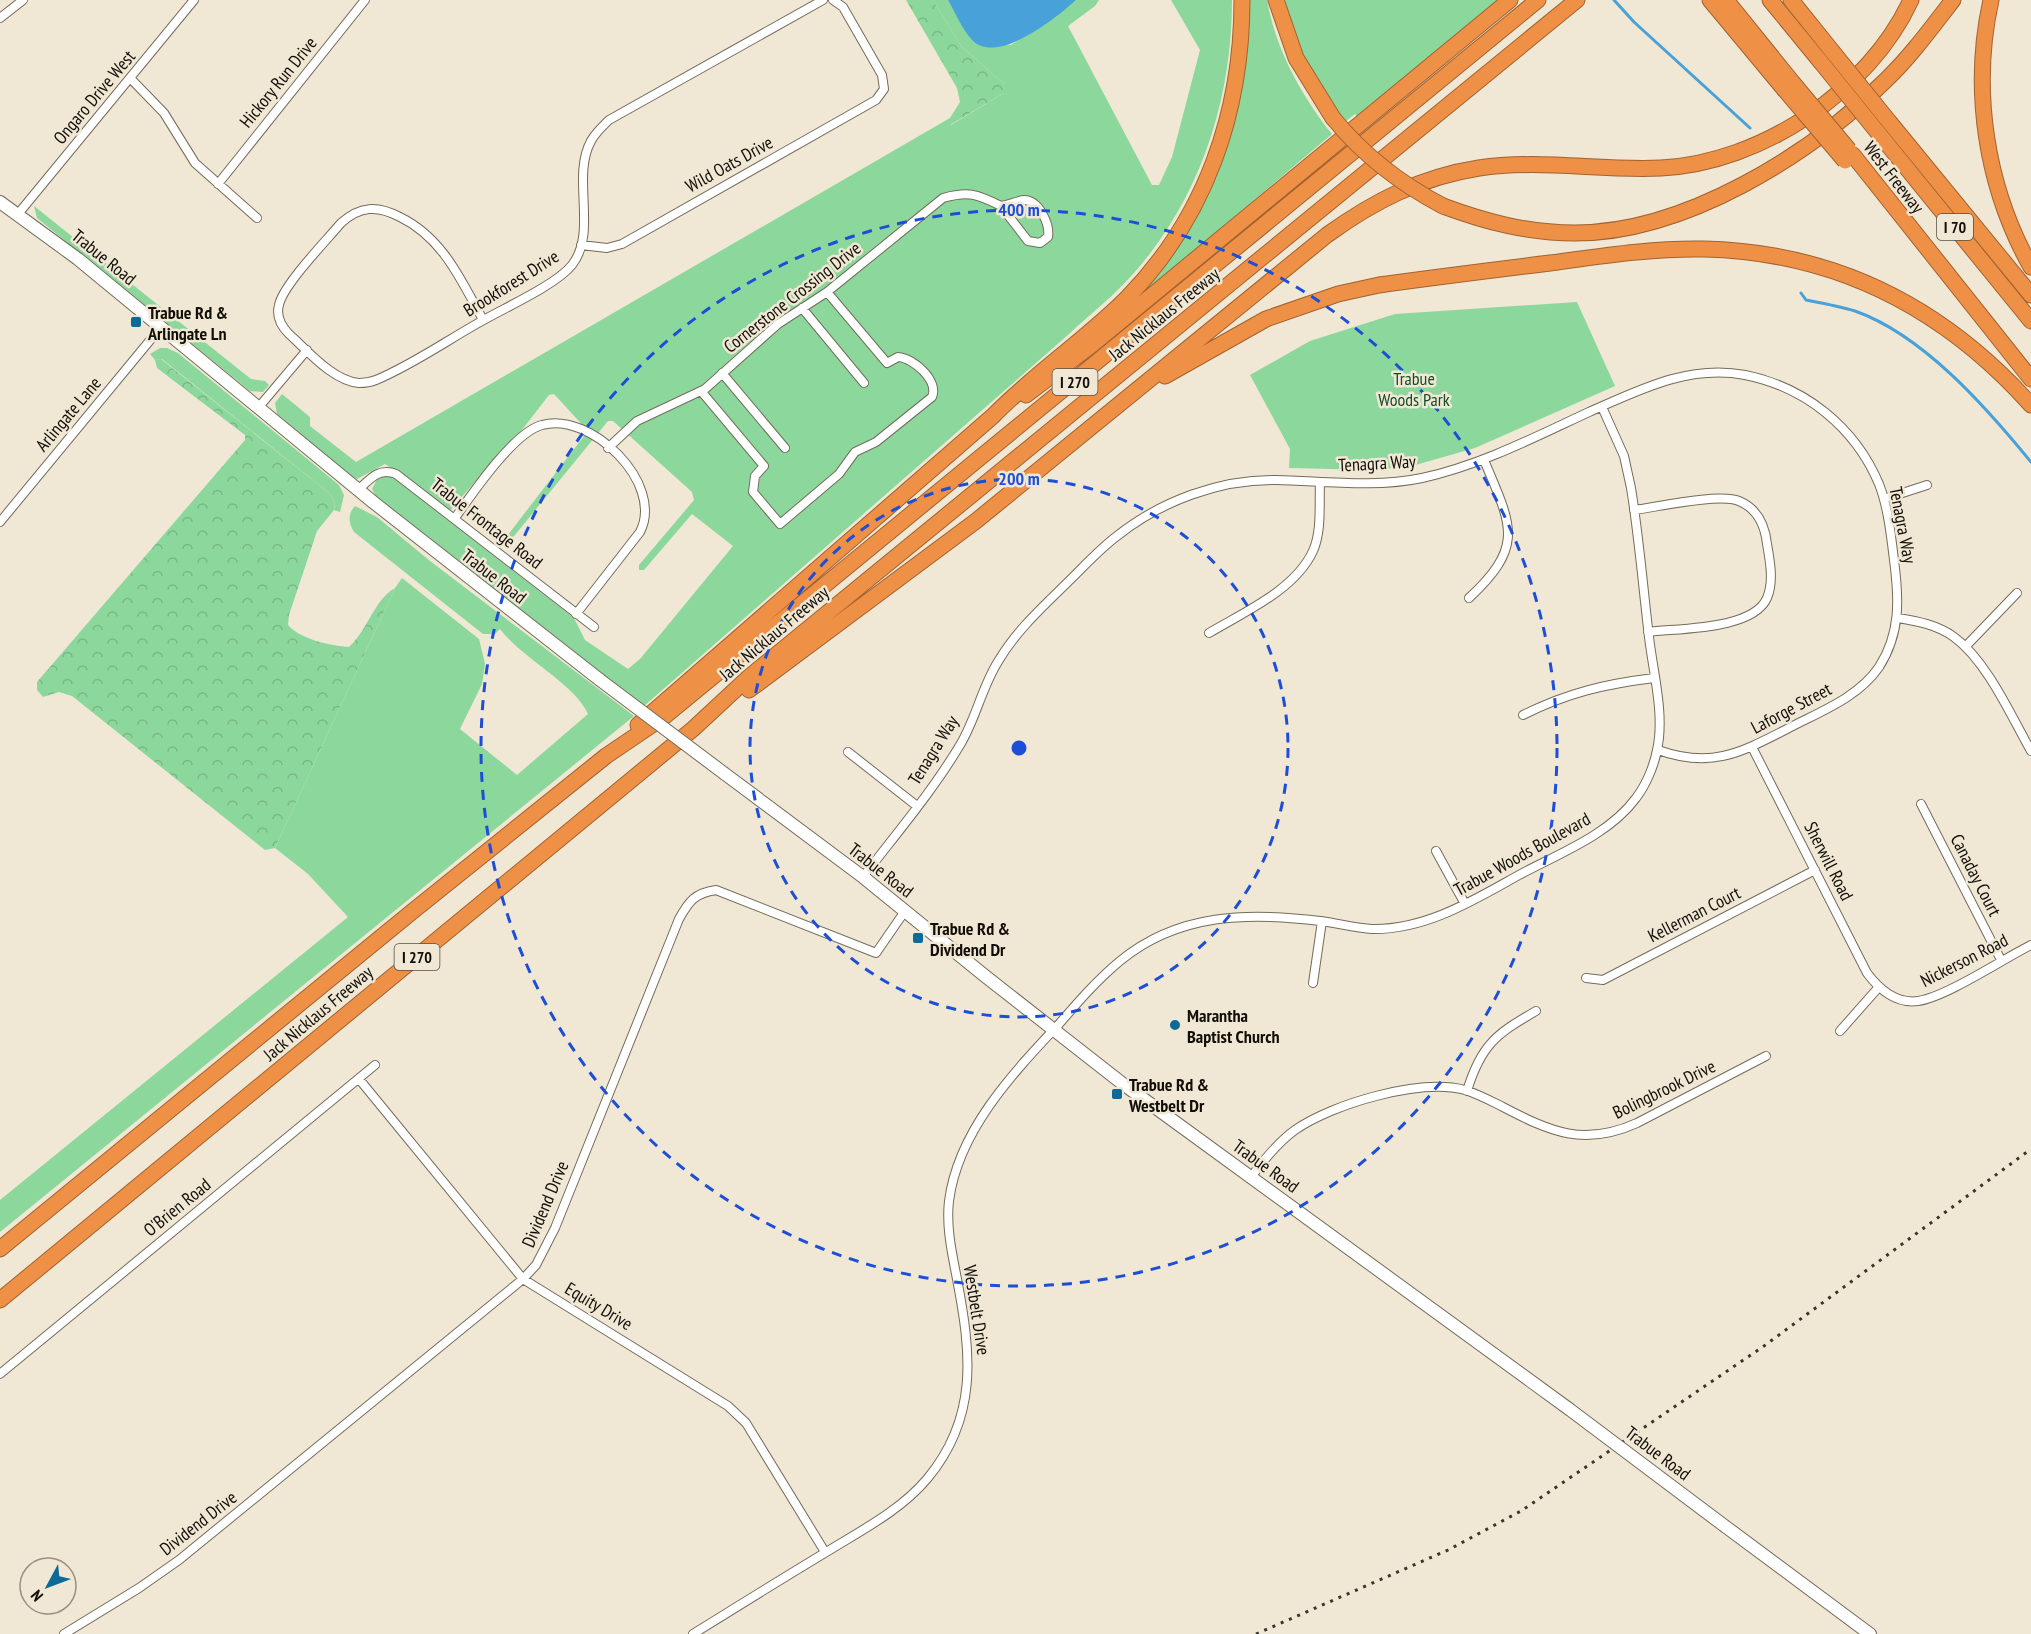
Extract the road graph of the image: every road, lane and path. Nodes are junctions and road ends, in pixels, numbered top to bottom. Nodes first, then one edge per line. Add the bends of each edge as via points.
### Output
1 (23, 0) edge
2 (194, 0) edge
3 (365, 0) edge
4 (823, 0) edge
5 (833, 0) edge
6 (1242, 0) edge
7 (1276, 0) edge
8 (1510, 0) edge
9 (1538, 0) edge
10 (1577, 0) edge
11 (1710, 0) edge
12 (1726, 0) edge
13 (1770, 0) edge
14 (1791, 0) edge
15 (1911, 0) edge
16 (1953, 0) edge
17 (1991, 0) edge
18 (0, 18) edge
19 (1826, 56) junction
20 (131, 79) junction
21 (1789, 86) junction
22 (218, 184) junction
23 (0, 202) edge
24 (1001, 206) junction
25 (18, 214) junction
26 (257, 218) dead end
27 (581, 245) junction
28 (2031, 267) edge
29 (827, 292) junction
30 (2031, 296) edge
31 (802, 308) junction
32 (483, 320) junction
33 (2031, 321) edge
34 (161, 327) junction
35 (307, 350) junction
36 (722, 373) junction
37 (2031, 379) edge
38 (864, 383) dead end
39 (701, 391) junction
40 (1128, 397) junction
41 (2031, 405) edge
42 (1602, 407) junction
43 (258, 408) junction
44 (993, 416) junction
45 (608, 447) junction
46 (786, 448) dead end
47 (1484, 460) junction
48 (1320, 482) junction
49 (1927, 484) dead end
50 (358, 490) junction
51 (1884, 499) junction
52 (1634, 510) junction
53 (454, 518) junction
54 (0, 522) edge
55 (2017, 593) dead end
56 (1469, 598) dead end
57 (576, 614) junction
58 (1898, 618) junction
59 (594, 627) dead end
60 (1648, 632) junction
61 (1209, 633) dead end
62 (1966, 646) junction
63 (1654, 678) junction
64 (1523, 715) dead end
65 (693, 729) junction
66 (2028, 740) edge
67 (1752, 747) junction
68 (1658, 750) junction
69 (2031, 751) edge
70 (848, 752) dead end
71 (606, 756) junction
72 (1921, 804) dead end
73 (917, 806) junction
74 (1436, 851) dead end
75 (1815, 870) junction
76 (863, 877) junction
77 (1465, 904) junction
78 (905, 911) junction
79 (1322, 921) junction
80 (2031, 945) edge
81 (2001, 960) junction
82 (1586, 978) dead end
83 (1313, 983) dead end
84 (1878, 988) junction
85 (1536, 1011) dead end
86 (1052, 1030) junction
87 (1840, 1031) dead end
88 (1766, 1056) dead end
89 (375, 1065) dead end
90 (358, 1079) junction
91 (1467, 1091) junction
92 (1251, 1178) junction
93 (0, 1249) edge
94 (523, 1279) junction
95 (0, 1300) edge
96 (0, 1374) edge
97 (825, 1552) junction
98 (64, 1634) edge
99 (693, 1634) edge
100 (1870, 1634) edge

1 - 18 street
2 - 20 street, Ongaro Drive West
3 - 22 street, Hickory Run Drive
4 - 27 street, Brookforest Drive via 609,120 591,140 583,165
5 - 27 street, Wild Oats Drive via 843,8 882,75 884,89 876,100 622,244 607,248
6 - 44 highway via 1234,98 1218,155 1186,221 1160,260 1127,298 1025,383
7 - 16 highway, bridge via 1296,58 1333,118 1382,168 1415,192 1489,223 1576,233 1614,229 1692,207 1777,164 1843,118 1887,79
8 - 44 highway via 1093,344
9 - 71 highway, Jack Nicklaus Freeway / I 270 via 665,716
10 - 65 highway, Jack Nicklaus Freeway / I 270 via 749,677
11 - 21 highway
12 - 21 highway, West Freeway / I 70
13 - 19 highway, West Freeway / I 70
14 - 19 highway
15 - 40 highway via 1876,53 1836,94 1800,123 1751,147 1721,158 1664,168 1480,168 1430,179 1383,198 1327,235
17 - 28 highway via 1982,73 1985,126 2000,199
19 - 30 highway, bridge via 1891,124
19 - 33 highway, West Freeway / I 70, bridge via 1879,134
20 - 22 street via 164,112 189,156
20 - 25 street, Ongaro Drive West
21 - 37 highway, West Freeway / I 70, bridge
22 - 26 street
23 - 25 main road, Trabue Road
24 - 24 street, Cornerstone Crossing Drive via 1024,200 1033,203 1047,220 1048,237 1040,243 1028,242
24 - 29 street, Cornerstone Crossing Drive via 978,194 943,198
25 - 34 main road, Trabue Road
27 - 32 street, Brookforest Drive via 573,264 557,278
29 - 31 street, Cornerstone Crossing Drive
29 - 39 street via 887,363 898,357 912,361 935,391 876,442 855,452 839,474 780,524 753,492 755,476 764,466
31 - 36 street, Cornerstone Crossing Drive
31 - 38 street
32 - 35 street, Brookforest Drive via 382,377 366,382 342,378
32 - 35 street via 435,241 411,222 390,212 366,208 341,223 280,299 278,313 283,328
34 - 43 main road, Trabue Road
34 - 54 street, Arlingate Lane
35 - 43 street
36 - 39 street, Cornerstone Crossing Drive
36 - 46 street
39 - 45 street, Cornerstone Crossing Drive via 637,421
40 - 41 highway via 1266,319 1338,294 1379,285 1633,252 1705,249 1811,263 1895,295 1964,340
40 - 65 highway via 976,521
42 - 47 street, Tenagra Way
42 - 51 street, Tenagra Way via 1691,373 1717,372 1767,380 1791,389 1831,416 1863,456
42 - 52 street, Trabue Woods Boulevard via 1624,456
43 - 50 main road, Trabue Road
44 - 71 highway via 657,706
45 - 53 street via 569,424 531,429 514,442
45 - 57 street via 639,482 645,499 644,521 640,532
47 - 48 street, Tenagra Way via 1419,478
47 - 56 street via 1507,517 1508,549 1492,577
48 - 61 street via 1317,536 1302,568 1275,592
48 - 73 street, Tenagra Way via 1271,480 1229,484 1190,495 1153,512 1118,535 1024,625 998,660 963,740
49 - 51 street
50 - 53 street, Trabue Frontage Road via 372,476 391,472
50 - 76 main road, Trabue Road, bridge via 600,680
51 - 58 street, Tenagra Way via 1898,591
52 - 60 street, Trabue Woods Boulevard
52 - 60 street via 1720,498 1737,500 1761,520 1769,552 1771,581 1767,599 1755,614 1737,622
53 - 57 street, Trabue Frontage Road
55 - 62 street
57 - 59 street, Trabue Frontage Road
58 - 62 street via 1937,627
58 - 67 street, Laforge Street via 1886,655 1867,681 1835,704
60 - 63 street, Trabue Woods Boulevard
62 - 66 street
63 - 64 street via 1607,684 1554,700
63 - 68 street, Trabue Woods Boulevard
65 - 95 highway, Jack Nicklaus Freeway / I 270
66 - 69 street
67 - 68 street, Laforge Street via 1734,755 1704,759
67 - 75 street, Sherwill Road
68 - 77 street, Trabue Woods Boulevard via 1635,800 1615,820
70 - 73 street
71 - 93 highway, Jack Nicklaus Freeway / I 270
72 - 81 street, Canaday Court
73 - 76 street, Tenagra Way
74 - 77 street
75 - 82 street, Kellerman Court via 1603,980
75 - 84 street, Sherwill Road
76 - 78 main road, Trabue Road
77 - 79 street, Trabue Woods Boulevard via 1428,921 1395,926 1372,928
78 - 86 main road, Trabue Road
78 - 94 street, Dividend Drive via 876,953 716,890 699,892 689,901 555,1227 537,1265
79 - 83 street
79 - 86 street, Trabue Woods Boulevard via 1252,914 1179,928 1120,961
80 - 81 street, Nickerson Road
81 - 84 street, Nickerson Road via 1917,1001 1896,999
84 - 87 street
85 - 91 street via 1506,1028 1486,1046
86 - 92 main road, Trabue Road
86 - 97 street, Westbelt Drive via 982,1118 956,1169 948,1228 969,1363 966,1396 953,1438 918,1489 878,1520
88 - 91 street, Bolingbrook Drive via 1618,1132 1589,1137 1560,1133
89 - 90 street, O'Brien Road
90 - 94 street, Equity Drive
90 - 96 street, O'Brien Road
91 - 92 street, Bolingbrook Drive via 1418,1086 1329,1114 1295,1130
92 - 100 main road, Trabue Road, bridge
94 - 97 street, Equity Drive via 728,1406 746,1423
94 - 98 street, Dividend Drive via 179,1560
97 - 99 street, Westbelt Drive

